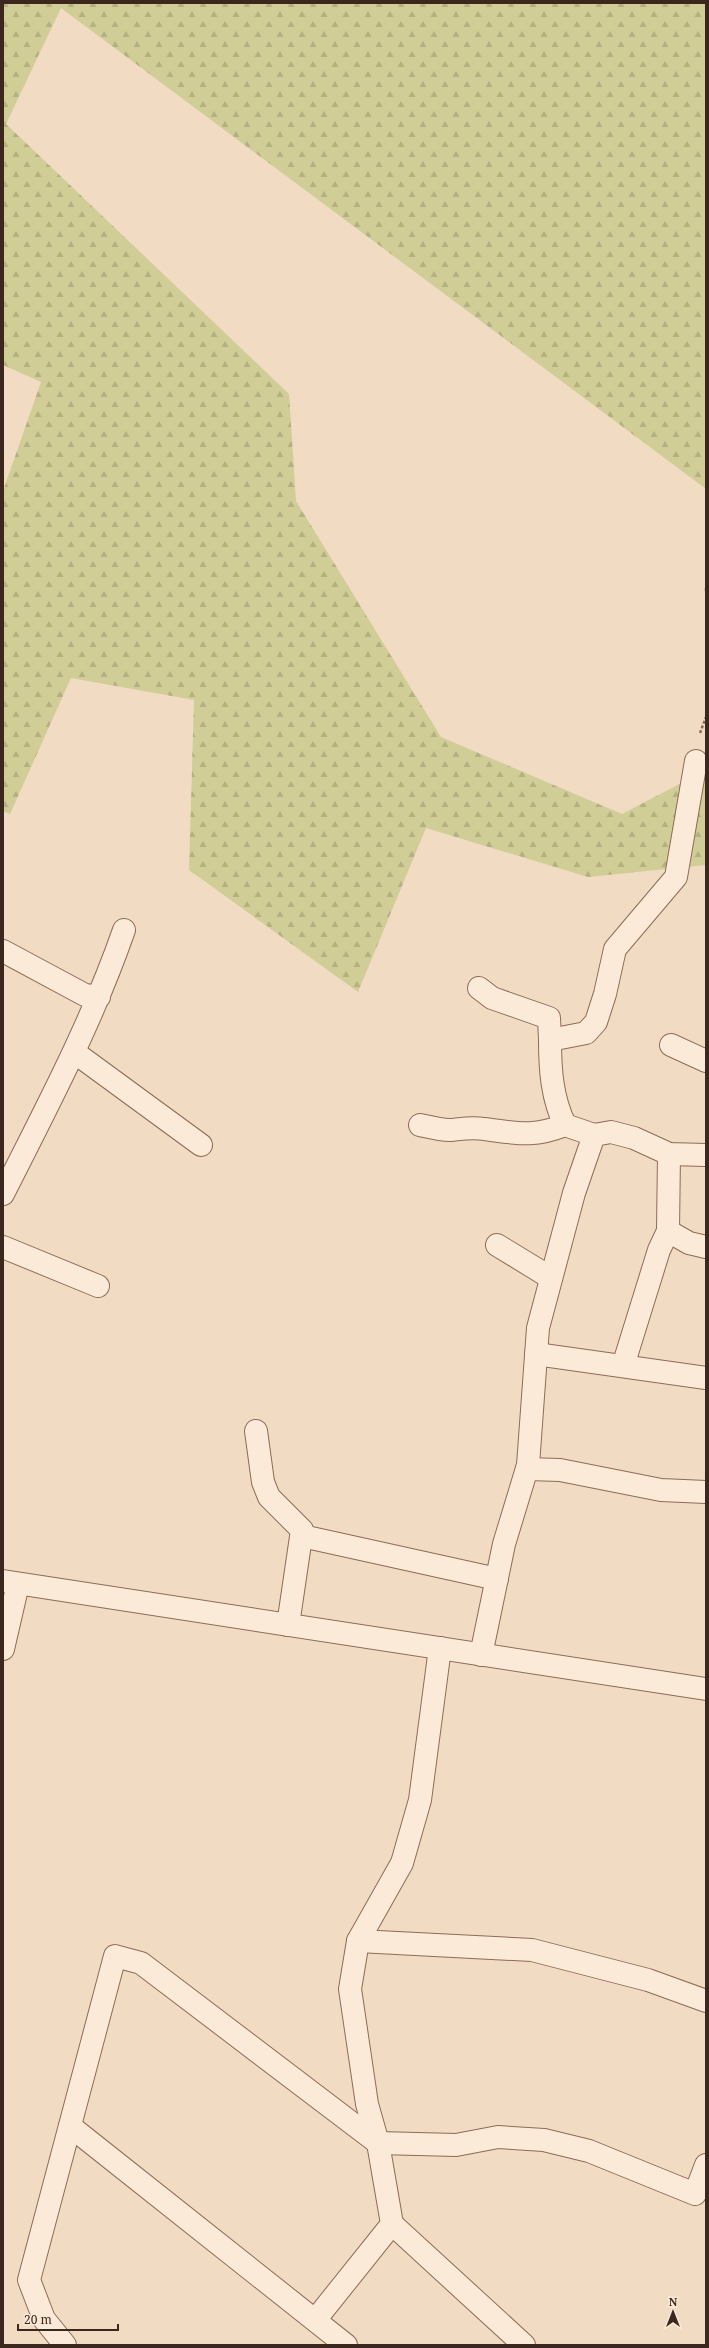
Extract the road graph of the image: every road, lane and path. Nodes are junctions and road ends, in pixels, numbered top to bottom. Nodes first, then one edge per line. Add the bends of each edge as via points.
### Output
1 (706, 588) edge
2 (706, 592) edge
3 (696, 761) dead end
4 (124, 930) dead end
5 (3, 951) edge
6 (479, 988) dead end
7 (99, 997) junction
8 (550, 1040) junction
9 (671, 1045) dead end
10 (74, 1052) junction
11 (706, 1061) edge
12 (420, 1125) dead end
13 (565, 1125) junction
14 (594, 1135) junction
15 (201, 1145) dead end
16 (669, 1154) junction
17 (706, 1156) edge
18 (3, 1194) edge
19 (668, 1232) junction
20 (496, 1245) dead end
21 (3, 1247) edge
22 (706, 1248) edge
23 (551, 1278) junction
24 (98, 1286) dead end
25 (536, 1354) junction
26 (623, 1366) junction
27 (706, 1378) edge
28 (256, 1431) dead end
29 (527, 1469) junction
30 (706, 1492) edge
31 (302, 1536) junction
32 (497, 1578) junction
33 (11, 1583) edge
34 (288, 1625) junction
35 (440, 1648) junction
36 (3, 1649) edge
37 (481, 1655) junction
38 (706, 1689) edge
39 (358, 1941) junction
40 (706, 2001) edge
41 (70, 2126) junction
42 (378, 2143) junction
43 (706, 2165) edge
44 (392, 2224) junction
45 (316, 2319) junction
46 (65, 2345) edge
47 (346, 2345) edge
48 (524, 2345) edge

1 - 2 path
3 - 8 street via 676,877 615,949 596,1022 586,1033
4 - 7 street
5 - 7 street via 85,995
6 - 8 street via 492,998 549,1018
7 - 10 street
8 - 13 street via 550,1074 558,1109
9 - 11 street
10 - 15 street
10 - 18 street
12 - 13 street via 449,1130 484,1129 501,1133 531,1134 549,1132
13 - 14 street
14 - 16 street via 611,1132 634,1138
14 - 23 street via 574,1193
16 - 17 street
16 - 19 street
19 - 22 street
19 - 26 street via 659,1250
20 - 23 street
21 - 24 street
23 - 25 street via 538,1328
25 - 26 street
25 - 29 street
26 - 27 street
28 - 31 street via 263,1482 269,1497 302,1530
29 - 30 street via 560,1470 661,1490
29 - 32 street via 504,1544
31 - 32 street
31 - 34 street
32 - 37 street
33 - 34 street
33 - 36 street
34 - 35 street
35 - 37 street
35 - 39 street via 420,1800 402,1863
37 - 38 street
39 - 40 street via 532,1950 648,1980
39 - 42 street via 350,1989 367,2104
41 - 42 street via 115,1956 141,1963
41 - 45 street
41 - 46 street via 29,2280 44,2319
42 - 43 street via 456,2145 498,2137 544,2140 589,2151 695,2194
42 - 44 street
44 - 45 street
44 - 48 street
45 - 47 street

